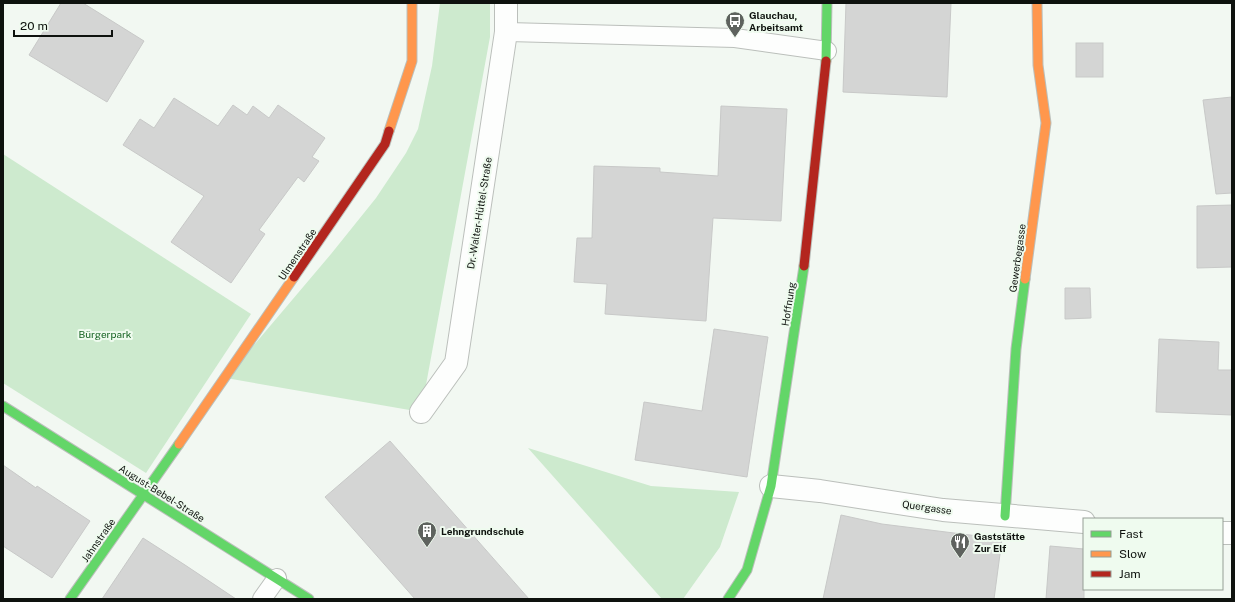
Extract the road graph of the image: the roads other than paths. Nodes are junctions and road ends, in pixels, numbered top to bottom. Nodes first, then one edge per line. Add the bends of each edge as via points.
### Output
1 (412, 3) edge
2 (506, 3) edge
3 (827, 3) edge
4 (1037, 3) edge
5 (506, 32) junction
6 (827, 51) junction
7 (3, 406) edge
8 (421, 412) dead end
9 (771, 486) junction
10 (144, 494) junction
11 (1005, 516) junction
12 (1083, 522) edge
13 (277, 578) junction
14 (70, 599) edge
15 (262, 599) edge
16 (309, 599) edge
17 (728, 599) edge

1 - 10 street, Ulmenstraße via 412,61 385,144
2 - 5 street, Dr.-Walter-Hüttel-Straße
3 - 6 street, Hoffnung
4 - 11 street, Gewerbegasse via 1038,65 1046,123 1016,349
5 - 6 lane via 734,38
5 - 8 street, Dr.-Walter-Hüttel-Straße via 456,363
6 - 9 street, Hoffnung via 803,278
7 - 10 street, August-Bebel-Straße
9 - 11 street, Quergasse
9 - 17 street, Hoffnung via 747,570
10 - 13 street, August-Bebel-Straße
10 - 14 street, Jahnstraße
11 - 12 street, Quergasse
13 - 15 lane
13 - 16 street, August-Bebel-Straße

